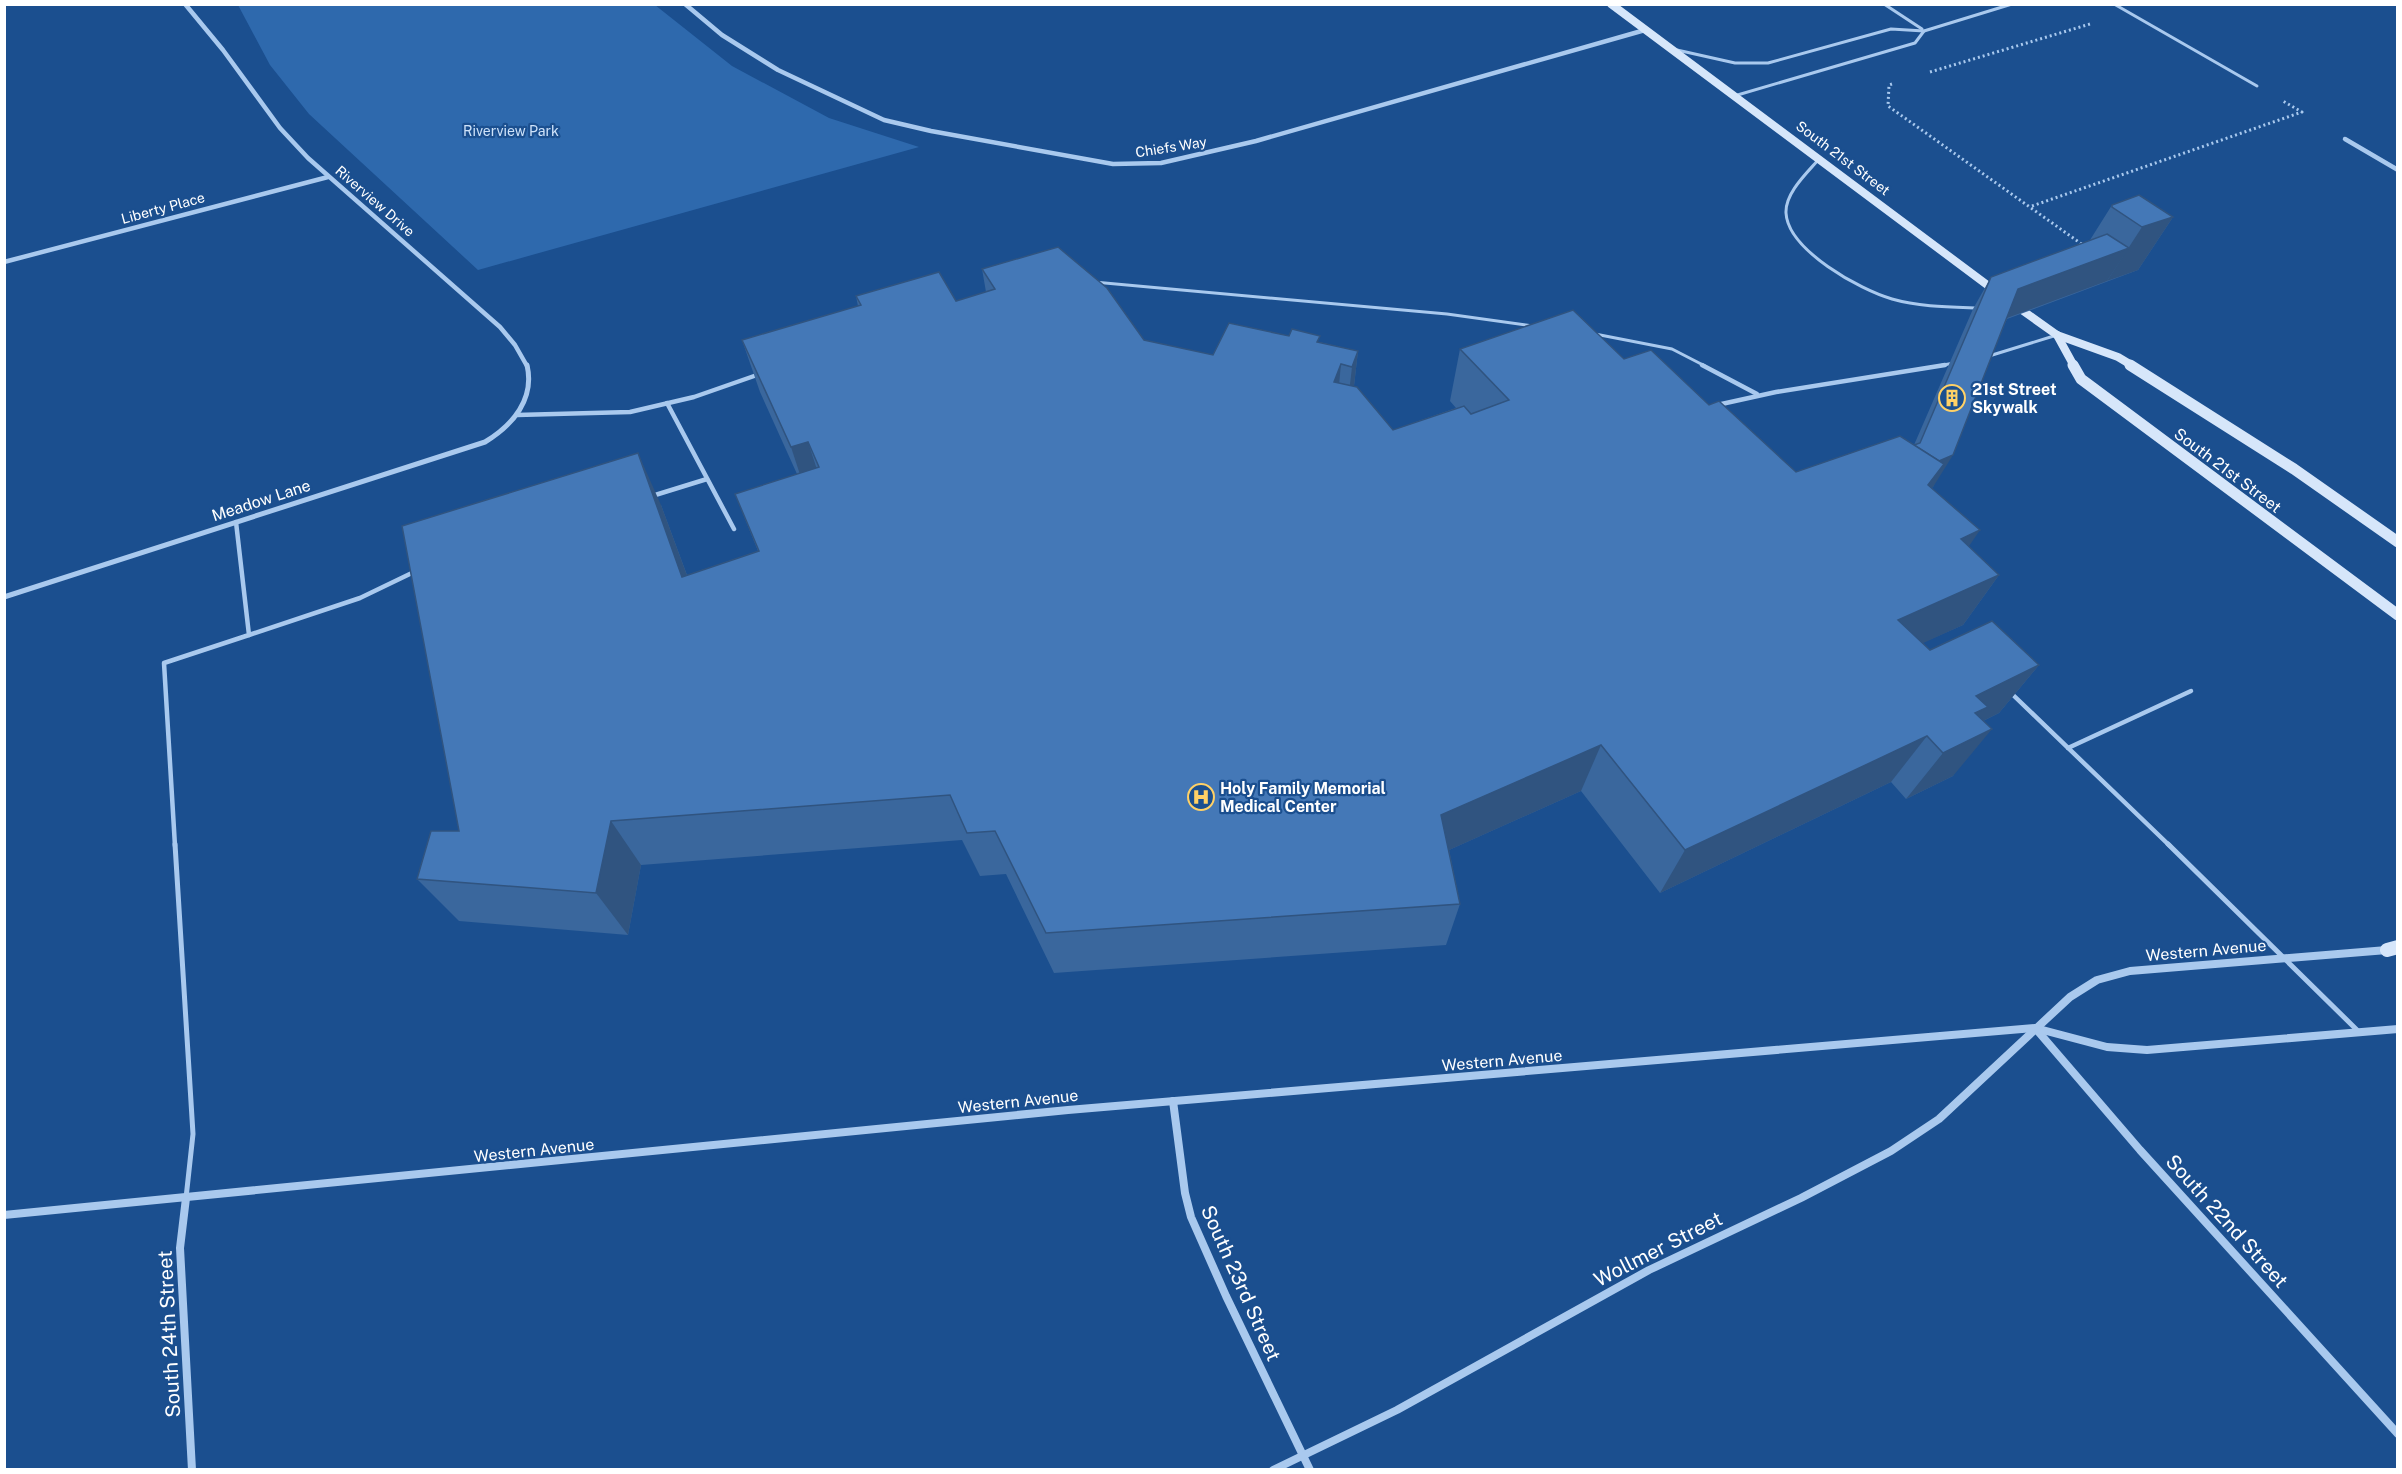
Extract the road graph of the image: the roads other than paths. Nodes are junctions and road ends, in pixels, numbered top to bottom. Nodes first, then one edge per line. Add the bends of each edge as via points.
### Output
1 (185, 4) edge
2 (685, 4) edge
3 (1611, 4) edge
4 (1884, 4) edge
5 (2012, 4) edge
6 (2114, 4) edge
7 (1645, 30) junction
8 (1924, 31) junction
9 (1670, 49) junction
10 (2257, 86) road end
11 (1734, 96) junction
12 (2345, 139) dead end
13 (1819, 159) junction
14 (2397, 170) edge
15 (328, 177) junction
16 (4, 262) edge
17 (1087, 282) edge
18 (1987, 308) edge
19 (2008, 308) edge
20 (2018, 308) junction
21 (1541, 327) edge
22 (1588, 333) edge
23 (2057, 335) junction
24 (1983, 357) edge
25 (1963, 362) edge
26 (759, 375) edge
27 (1757, 394) junction
28 (667, 403) junction
29 (1711, 407) edge
30 (517, 415) junction
31 (707, 479) junction
32 (650, 497) edge
33 (236, 522) junction
34 (734, 529) dead end
35 (2397, 542) edge
36 (423, 567) edge
37 (4, 597) edge
38 (2397, 615) edge
39 (249, 635) junction
40 (2009, 692) edge
41 (2191, 692) dead end
42 (2068, 748) junction
43 (2394, 949) edge
44 (2285, 957) junction
45 (2035, 1028) junction
46 (2397, 1029) edge
47 (2359, 1032) junction
48 (1173, 1101) junction
49 (186, 1198) junction
50 (4, 1215) edge
51 (2397, 1434) edge
52 (1304, 1456) junction
53 (192, 1470) edge
54 (1273, 1470) edge
55 (1310, 1470) edge

1 - 15 street, Riverview Drive via 210,31 287,136
2 - 7 street, Chiefs Way via 722,35 778,70 884,120 1113,164 1161,163 1256,141
3 - 7 main road, South 21st Street
4 - 8 lane
5 - 8 lane
6 - 10 lane
7 - 9 main road, South 21st Street
8 - 9 lane via 1891,29 1768,63 1735,63
8 - 11 lane via 1915,42
9 - 11 main road, South 21st Street
11 - 13 main road, South 21st Street
12 - 14 street
13 - 18 lane via 1795,187 1785,212 1798,240 1820,260 1856,283 1890,298 1946,308
13 - 20 main road, South 21st Street
15 - 16 street, Liberty Place
15 - 30 street, Riverview Drive via 447,279 516,345 528,367 530,387
17 - 21 lane via 1447,314
19 - 20 lane
20 - 23 main road, South 21st Street
22 - 27 lane via 1672,349
23 - 24 lane
23 - 35 main road, South 21st Street via 2118,357 2294,469
23 - 38 main road, South 21st Street via 2081,379
25 - 27 lane
26 - 28 lane
27 - 29 lane
28 - 30 lane via 630,411
28 - 31 lane
30 - 33 street, Meadow Lane via 485,442
31 - 32 lane
31 - 34 lane
33 - 37 street, Meadow Lane
33 - 39 lane
36 - 39 lane via 360,598
39 - 49 lane via 164,663 193,1126
40 - 42 lane
41 - 42 lane
42 - 44 lane
43 - 44 street, Western Avenue
44 - 45 street, Western Avenue via 2112,975 2076,993
44 - 47 lane
45 - 47 street, Western Avenue via 2107,1047 2147,1050
45 - 48 street, Western Avenue
45 - 51 street, South 22nd Street
45 - 52 street, Wollmer Street via 1939,1119 1891,1151 1648,1269 1397,1410
46 - 47 street, Western Avenue
48 - 49 street, Western Avenue
48 - 52 street, South 23rd Street via 1191,1217
49 - 50 street, Western Avenue
49 - 53 street, South 24th Street via 180,1248
52 - 54 street, Wollmer Street
52 - 55 street, South 23rd Street

